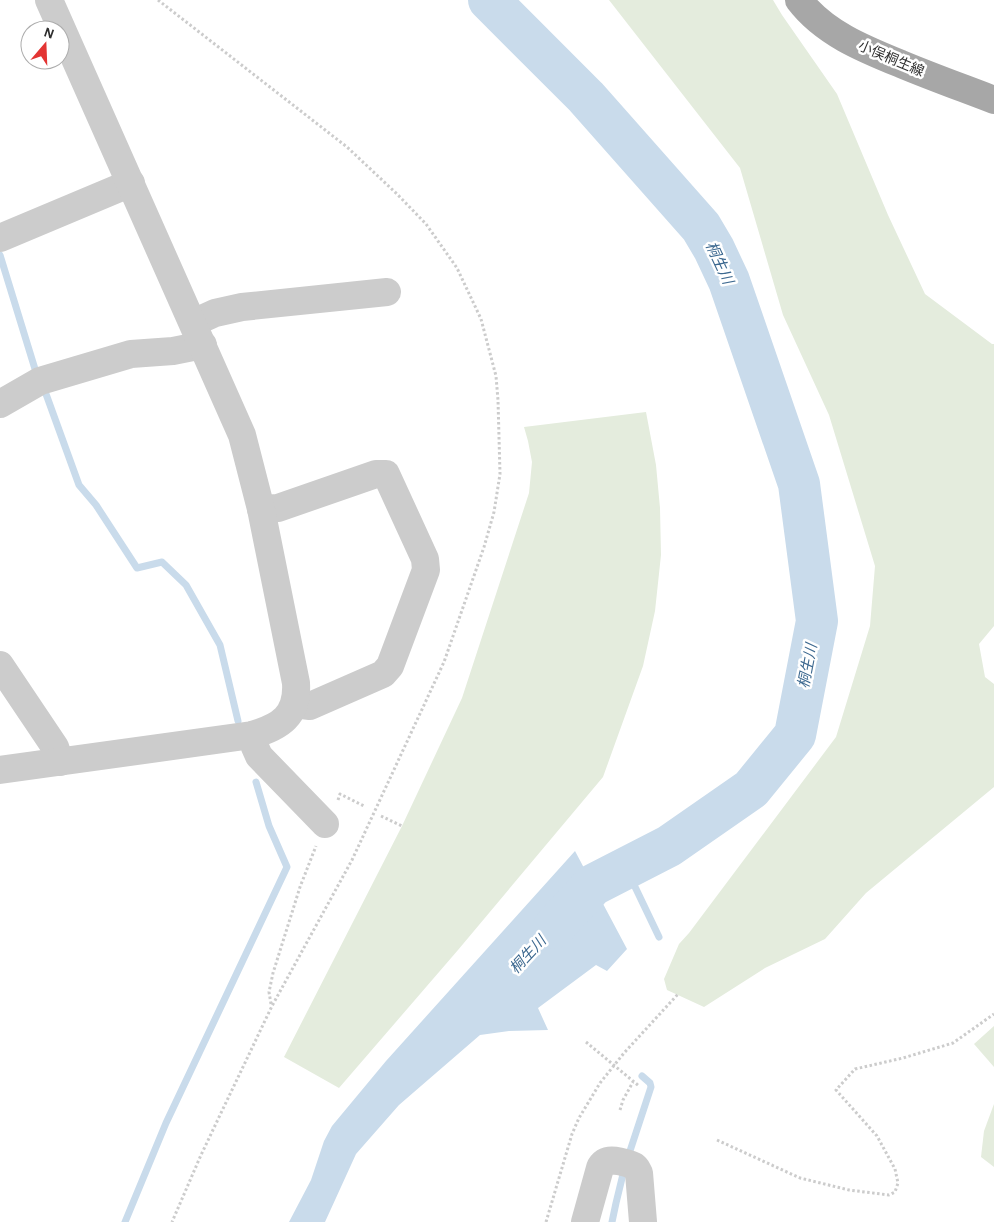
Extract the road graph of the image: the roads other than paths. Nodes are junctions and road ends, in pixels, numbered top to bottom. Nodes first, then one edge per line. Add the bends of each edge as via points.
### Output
1 (50, 0) edge
2 (799, 0) edge
3 (994, 100) edge
4 (131, 183) junction
5 (0, 238) edge
6 (388, 292) dead end
7 (198, 334) junction
8 (0, 404) edge
9 (261, 509) junction
10 (0, 665) edge
11 (294, 704) junction
12 (252, 736) junction
13 (60, 762) junction
14 (0, 770) edge
15 (325, 824) road end
16 (585, 1222) edge
17 (643, 1222) edge

1 - 4 street
2 - 3 main road, 小俣桐生線 via 836,34 860,47
4 - 5 street
4 - 7 street
6 - 7 street via 242,307 215,313
7 - 8 street via 174,351 131,354 40,381
7 - 9 street via 242,435
9 - 11 street via 296,683
9 - 11 street via 278,508 376,474 386,474 426,559 426,570 390,666 383,674 310,706
10 - 13 street via 54,747
11 - 12 street via 281,722
12 - 13 street
12 - 15 street via 260,756
13 - 14 street
16 - 17 street via 600,1168 607,1160 633,1166 639,1173

